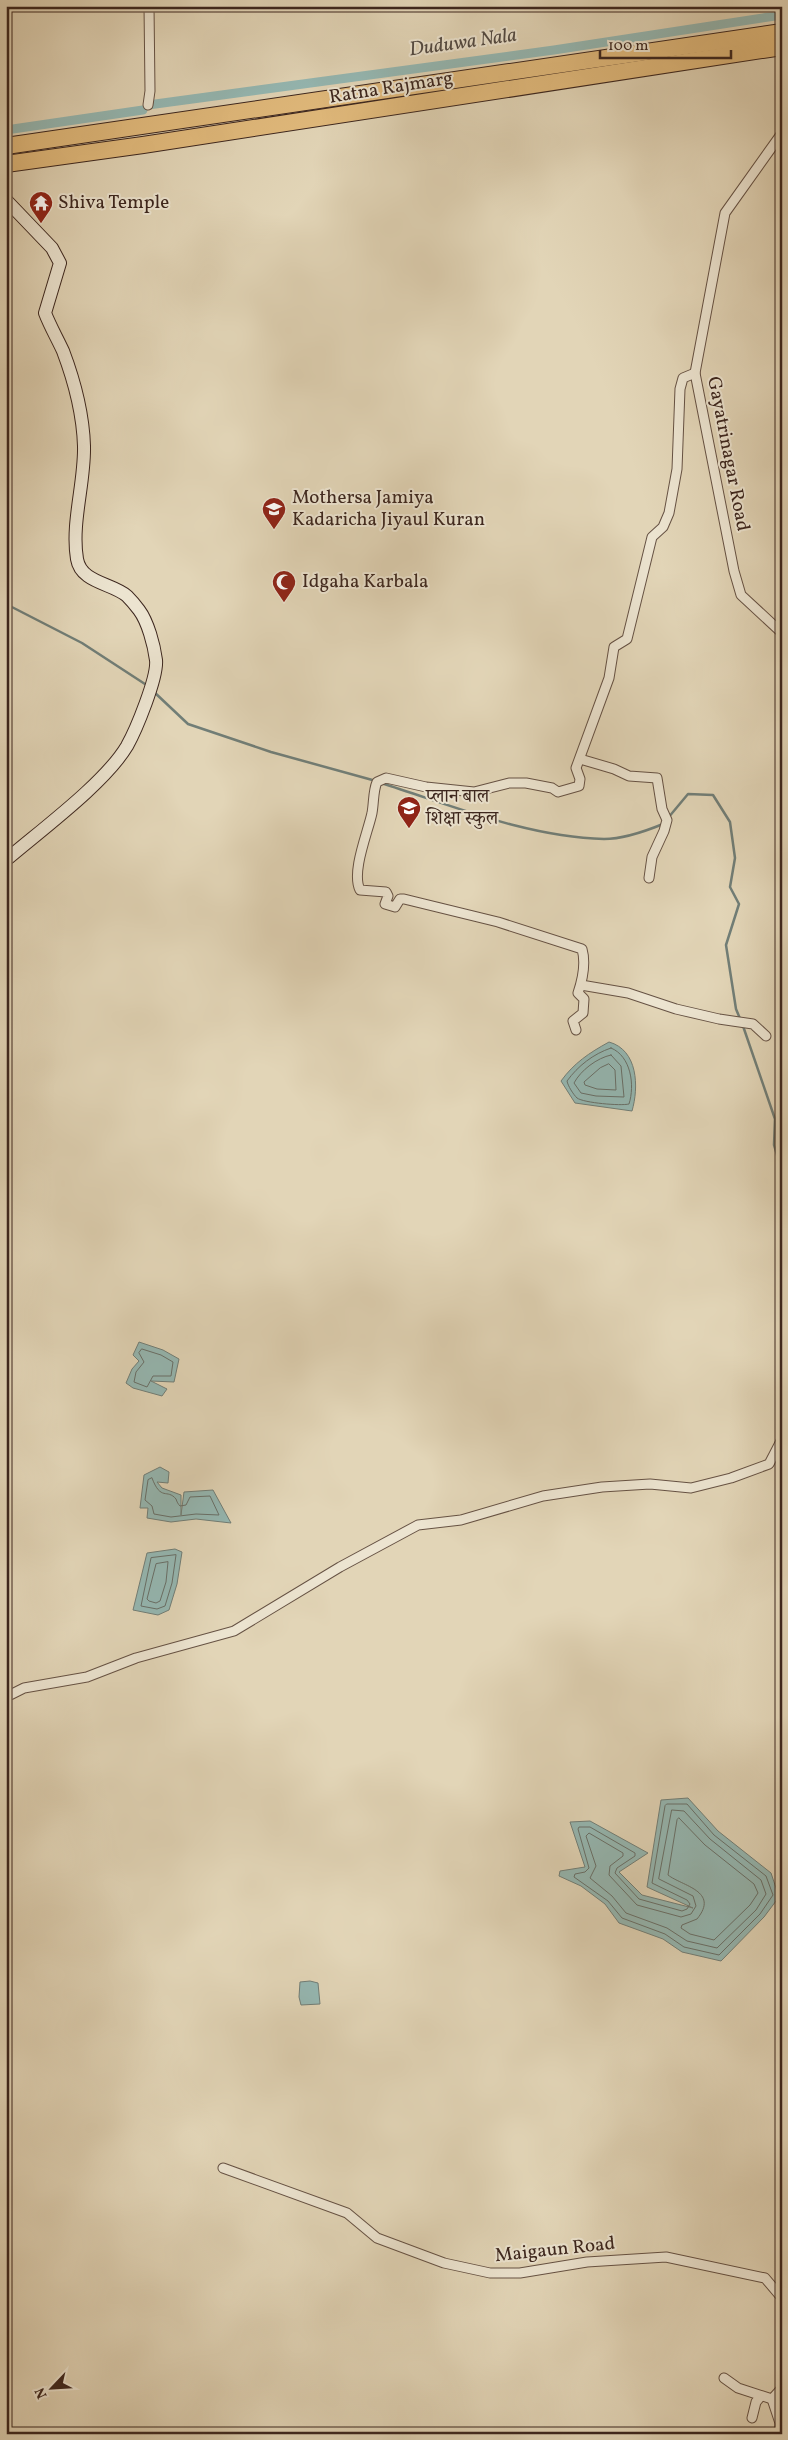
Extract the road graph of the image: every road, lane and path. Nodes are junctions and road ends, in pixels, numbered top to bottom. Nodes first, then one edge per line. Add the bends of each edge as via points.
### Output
1 (148, 6) edge
2 (782, 32) edge
3 (782, 47) edge
4 (148, 105) dead end
5 (782, 133) edge
6 (6, 146) edge
7 (6, 164) edge
8 (6, 200) edge
9 (695, 373) junction
10 (782, 632) edge
11 (580, 759) junction
12 (6, 860) edge
13 (649, 878) dead end
14 (581, 985) junction
15 (576, 1030) dead end
16 (766, 1036) dead end
17 (782, 1439) edge
18 (6, 1697) edge
19 (223, 2168) dead end
20 (782, 2298) edge
21 (724, 2378) dead end
22 (782, 2388) edge
23 (760, 2396) junction
24 (772, 2399) junction
25 (752, 2418) dead end
26 (780, 2434) edge

1 - 4 street
2 - 6 highway, Ratna Rajmarg
3 - 7 highway, Ratna Rajmarg
5 - 9 street, Gayatrinagar Road via 725,212
8 - 12 street via 52,248 60,262 45,313 75,386 84,446 77,559 81,570 126,595 141,612 156,662 145,704 127,746 104,773
9 - 10 street, Gayatrinagar Road via 741,594
9 - 11 street via 683,378 680,389 677,469 668,513 663,527 652,537 627,639 614,647 609,678
11 - 13 street via 629,776 657,778 667,820 652,857
11 - 14 street via 576,768 579,786 558,792 526,782 474,792 426,787 386,778 377,782 358,874 360,890 386,892 386,904 395,907 404,898 582,949
14 - 15 street via 578,993 584,999 583,1013 573,1021
14 - 16 street via 628,994 718,1019 753,1024
17 - 18 street via 769,1464 692,1488 650,1484 602,1487 543,1496 461,1520 418,1525 340,1567 234,1631 136,1658 87,1677 24,1688
19 - 20 street, Maigaun Road via 347,2213 377,2238 444,2263 490,2273 520,2273 587,2262 666,2257 765,2278
21 - 23 street via 738,2388
22 - 24 street
23 - 24 street
23 - 25 street
24 - 26 street

